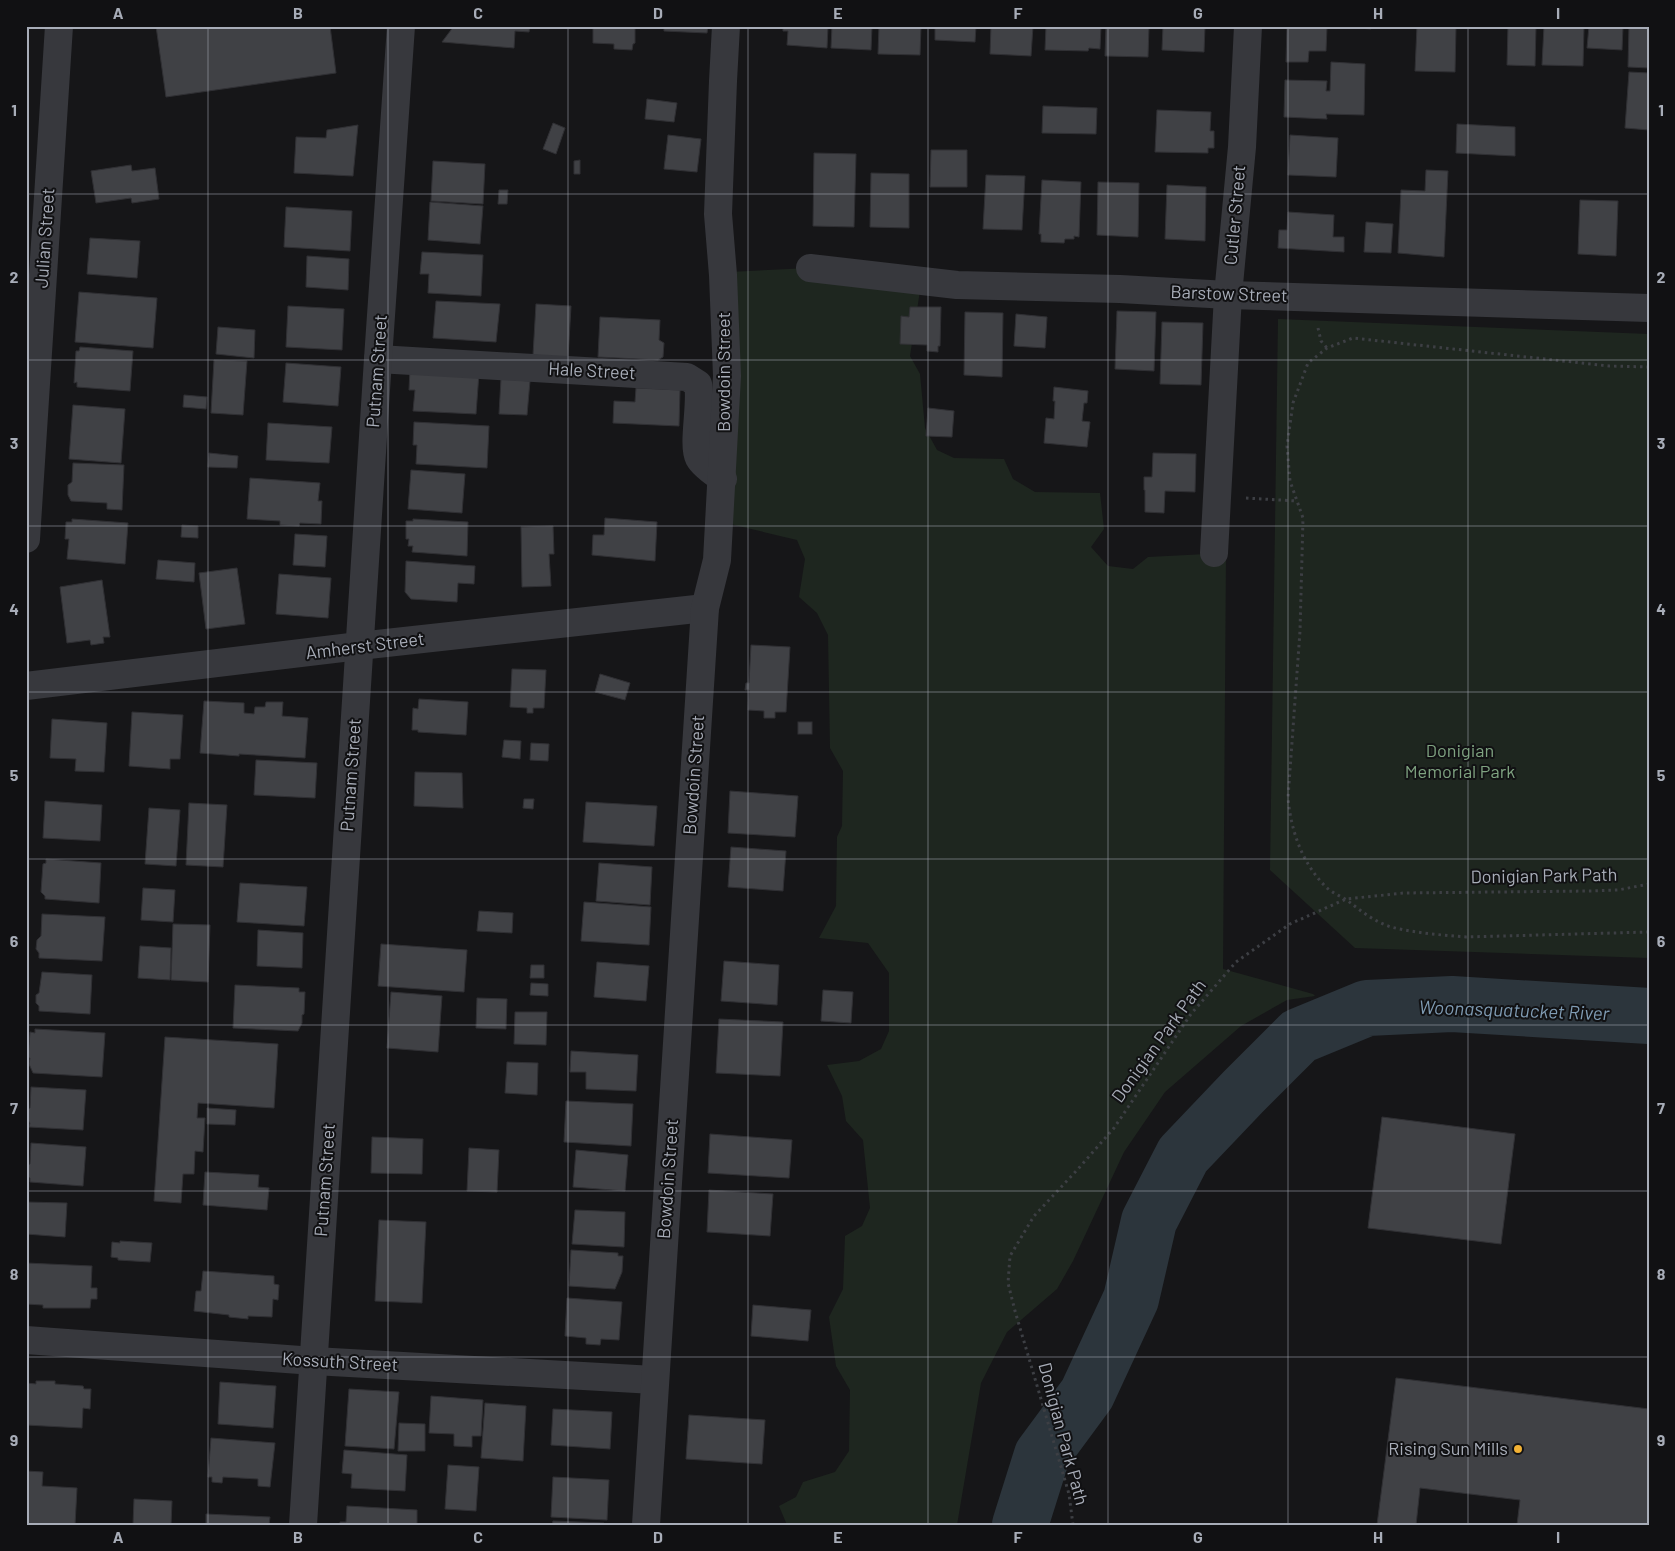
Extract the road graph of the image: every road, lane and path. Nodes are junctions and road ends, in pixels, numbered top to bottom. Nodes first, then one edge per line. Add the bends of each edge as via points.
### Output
1 (59, 26) edge
2 (401, 26) edge
3 (726, 26) edge
4 (1248, 26) edge
5 (810, 268) dead end
6 (1228, 295) junction
7 (1649, 308) edge
8 (378, 360) junction
9 (1649, 366) edge
10 (723, 480) junction
11 (1216, 496) junction
12 (1297, 501) junction
13 (26, 539) edge
14 (1214, 553) dead end
15 (705, 608) junction
16 (359, 646) junction
17 (26, 686) edge
18 (1649, 884) edge
19 (1346, 899) junction
20 (1649, 932) edge
21 (26, 1340) edge
22 (314, 1360) junction
23 (654, 1380) junction
24 (303, 1525) edge
25 (646, 1525) edge
26 (1073, 1525) edge

1 - 13 street, Julian Street
2 - 8 street, Putnam Street
3 - 10 street, Bowdoin Street via 718,214 727,376
4 - 6 street, Cutler Street via 1242,146
5 - 6 street, Barstow Street via 957,285
6 - 7 street, Barstow Street
6 - 11 street, Cutler Street
8 - 10 street, Hale Street via 687,377 698,384 700,395 696,443 699,458
8 - 16 street, Putnam Street
9 - 12 path via 1609,366 1353,338 1327,348 1308,363 1294,403 1287,446 1290,481
10 - 15 street, Bowdoin Street via 717,560
11 - 12 path
11 - 14 street, Cutler Street
12 - 19 path via 1303,518 1300,631 1288,798 1290,818 1308,865 1327,888
15 - 16 street, Amherst Street
15 - 23 street, Bowdoin Street
16 - 17 street, Amherst Street
16 - 22 street, Putnam Street
18 - 19 path, Donigian Park Path via 1588,892 1404,893
19 - 20 path via 1368,916 1389,926 1438,935
19 - 26 path, Donigian Park Path via 1290,924 1236,962 1191,1014 1114,1128 1034,1216 1010,1256 1008,1284 1069,1494
21 - 22 street, Kossuth Street
22 - 23 street, Kossuth Street
22 - 24 street, Putnam Street
23 - 25 street, Bowdoin Street

